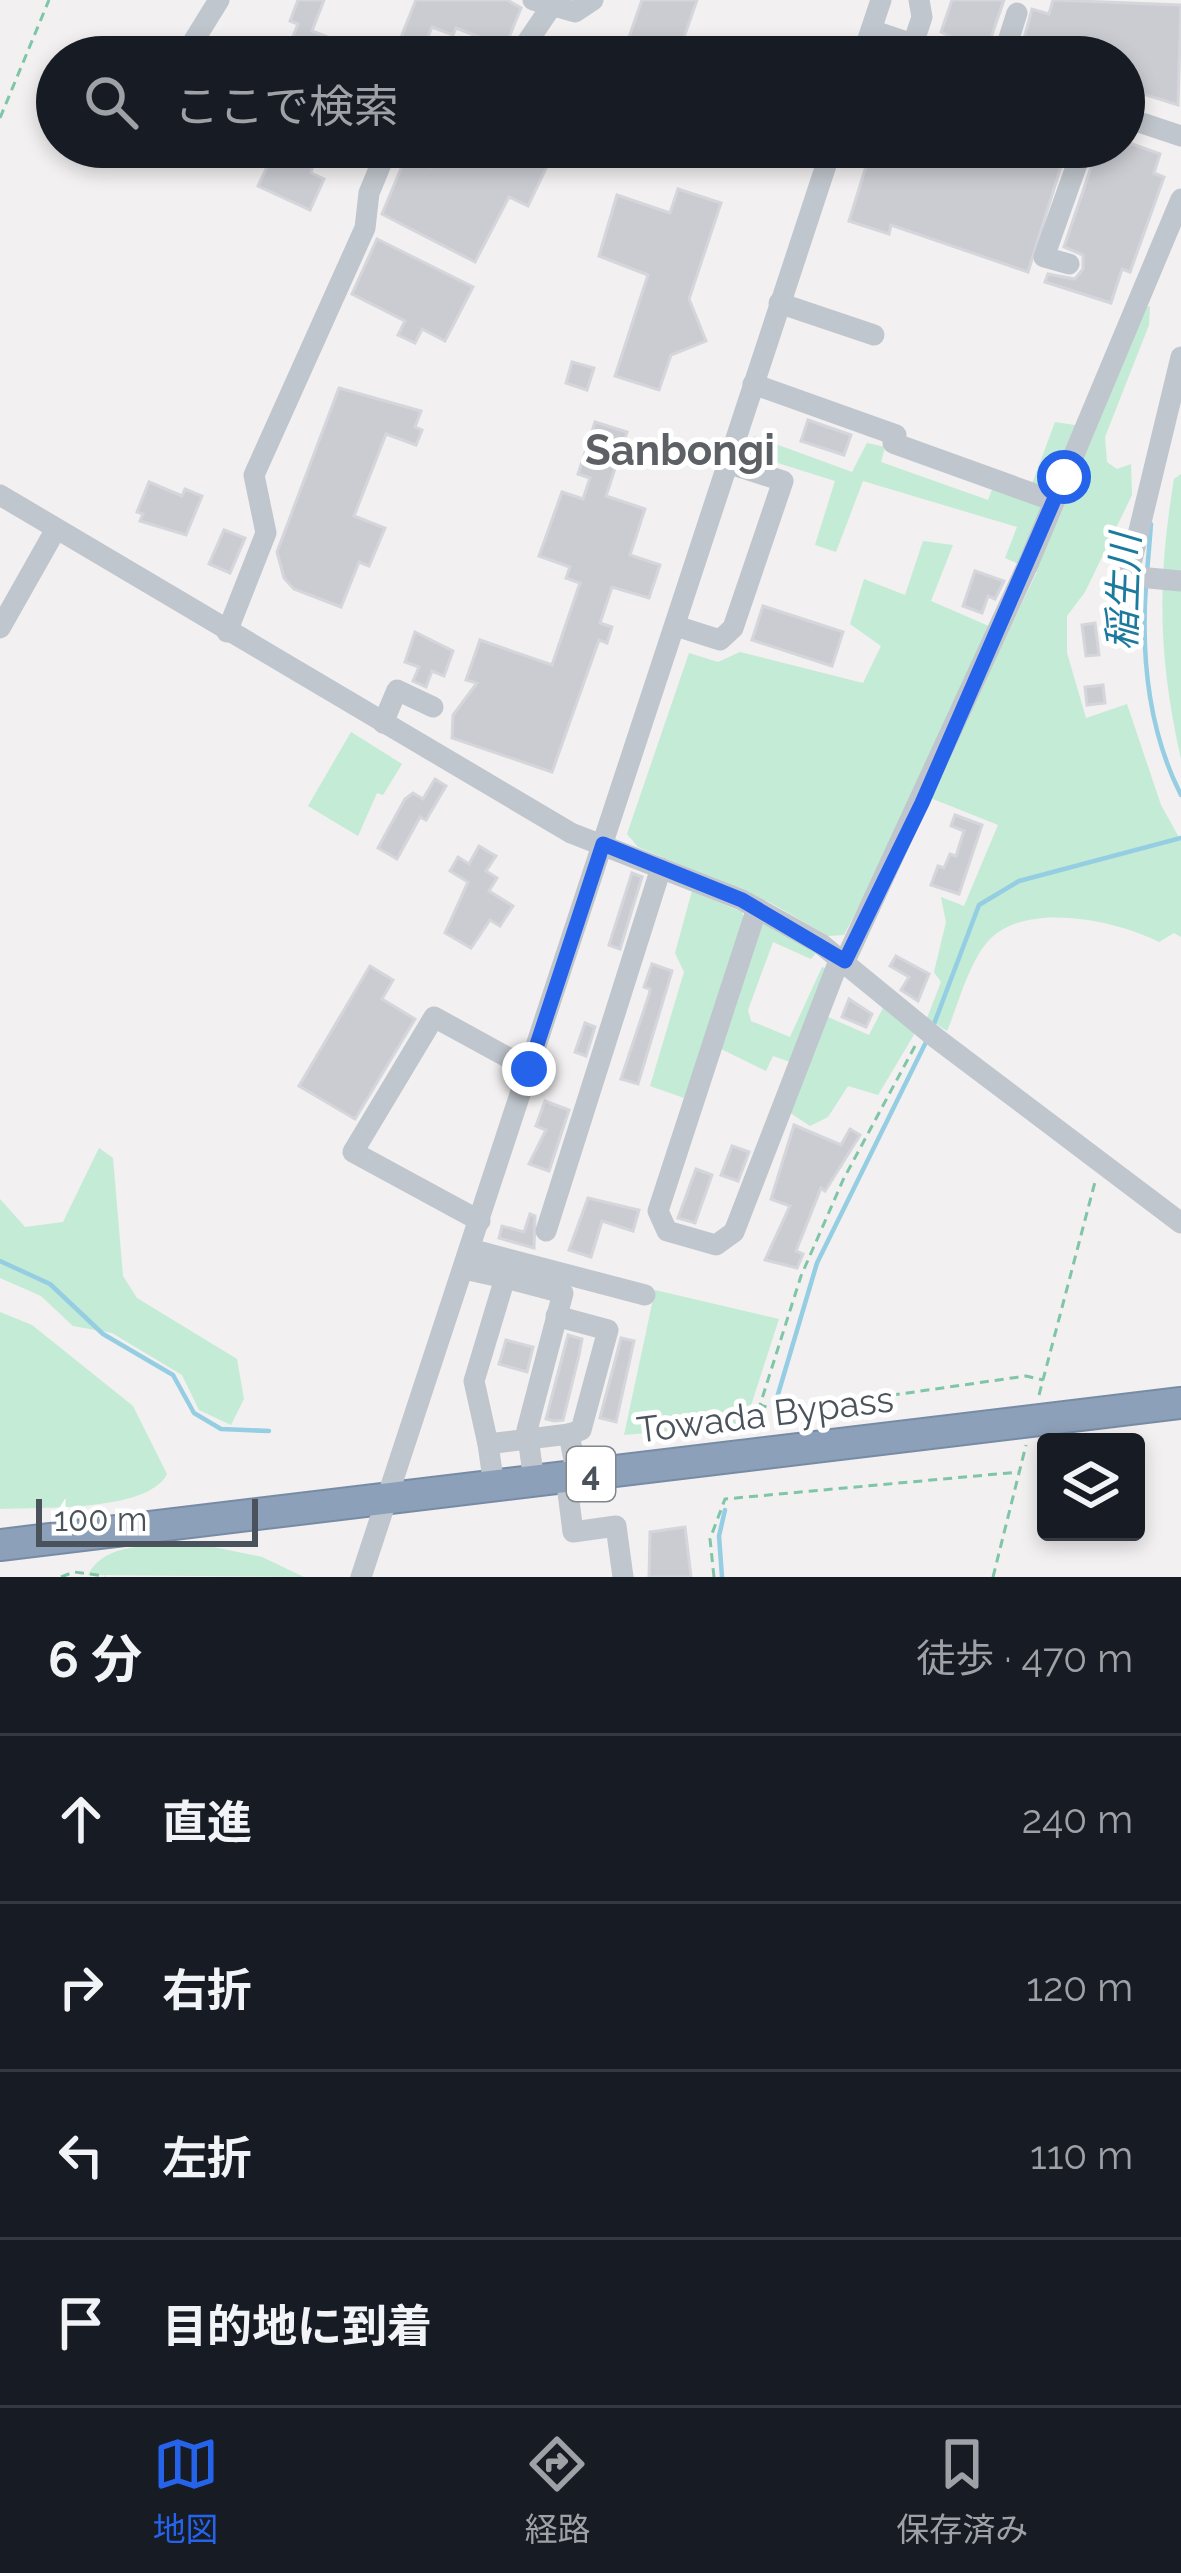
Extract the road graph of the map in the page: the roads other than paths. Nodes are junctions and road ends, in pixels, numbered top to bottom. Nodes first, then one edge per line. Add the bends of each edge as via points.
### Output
1 (219, 0) edge
2 (593, 0) edge
3 (881, 0) edge
4 (919, 0) edge
5 (542, 3) edge
6 (1017, 13) dead end
7 (871, 29) junction
8 (197, 36) edge
9 (527, 36) edge
10 (869, 36) edge
11 (891, 36) edge
12 (916, 36) edge
13 (1010, 36) edge
14 (1145, 124) edge
15 (1181, 136) edge
16 (380, 168) edge
17 (825, 168) edge
18 (1076, 168) edge
19 (1181, 199) edge
20 (1069, 264) dead end
21 (779, 303) junction
22 (874, 335) dead end
23 (1181, 357) edge
24 (753, 384) junction
25 (728, 463) junction
26 (0, 495) edge
27 (1054, 501) junction
28 (56, 529) junction
29 (1181, 581) edge
30 (676, 626) junction
31 (0, 628) edge
32 (227, 632) junction
33 (433, 707) dead end
34 (383, 723) junction
35 (603, 844) junction
36 (661, 868) junction
37 (757, 908) junction
38 (843, 960) junction
39 (529, 1069) junction
40 (480, 1220) junction
41 (1181, 1222) edge
42 (546, 1232) dead end
43 (467, 1259) junction
44 (505, 1279) junction
45 (645, 1295) dead end
46 (556, 1316) junction
47 (1181, 1403) edge
48 (569, 1434) junction
49 (529, 1440) junction
50 (488, 1444) junction
51 (572, 1477) junction
52 (534, 1481) junction
53 (494, 1486) junction
54 (389, 1498) junction
55 (0, 1545) edge
56 (361, 1577) edge
57 (623, 1577) edge

1 - 8 street
2 - 5 street via 575,12
3 - 7 street
4 - 12 street
5 - 9 street
6 - 13 street
7 - 10 street
7 - 11 street
14 - 15 street
16 - 32 street via 365,228 254,475 266,533
17 - 21 street
18 - 20 street via 1044,257
19 - 27 street
21 - 22 street
21 - 24 street
23 - 29 street via 1128,576
24 - 25 street
24 - 27 street
25 - 30 street
25 - 30 street via 783,481 733,628 720,640
26 - 28 street
27 - 38 street via 922,803
28 - 31 street
28 - 32 street
30 - 35 street
32 - 34 street
33 - 34 street via 397,690
34 - 35 street
35 - 36 street
35 - 39 street
36 - 37 street
36 - 42 street
37 - 38 street
37 - 38 street via 658,1211 668,1231 716,1244 734,1232
38 - 41 street
39 - 40 street
39 - 40 street via 434,1017 353,1152
40 - 43 street
43 - 44 street
43 - 45 street
43 - 54 street
44 - 46 street via 562,1293
44 - 50 street via 474,1381
46 - 48 street via 608,1330 581,1430
46 - 49 street
47 - 51 highway, Towada Bypass / 4
48 - 49 street
48 - 51 street
49 - 50 street
49 - 52 street
50 - 53 street
51 - 52 highway, Towada Bypass / 4
51 - 57 street via 573,1532 616,1526
52 - 53 highway, Towada Bypass / 4
53 - 54 highway, Towada Bypass / 4
54 - 55 highway, Towada Bypass / 4
54 - 56 street

